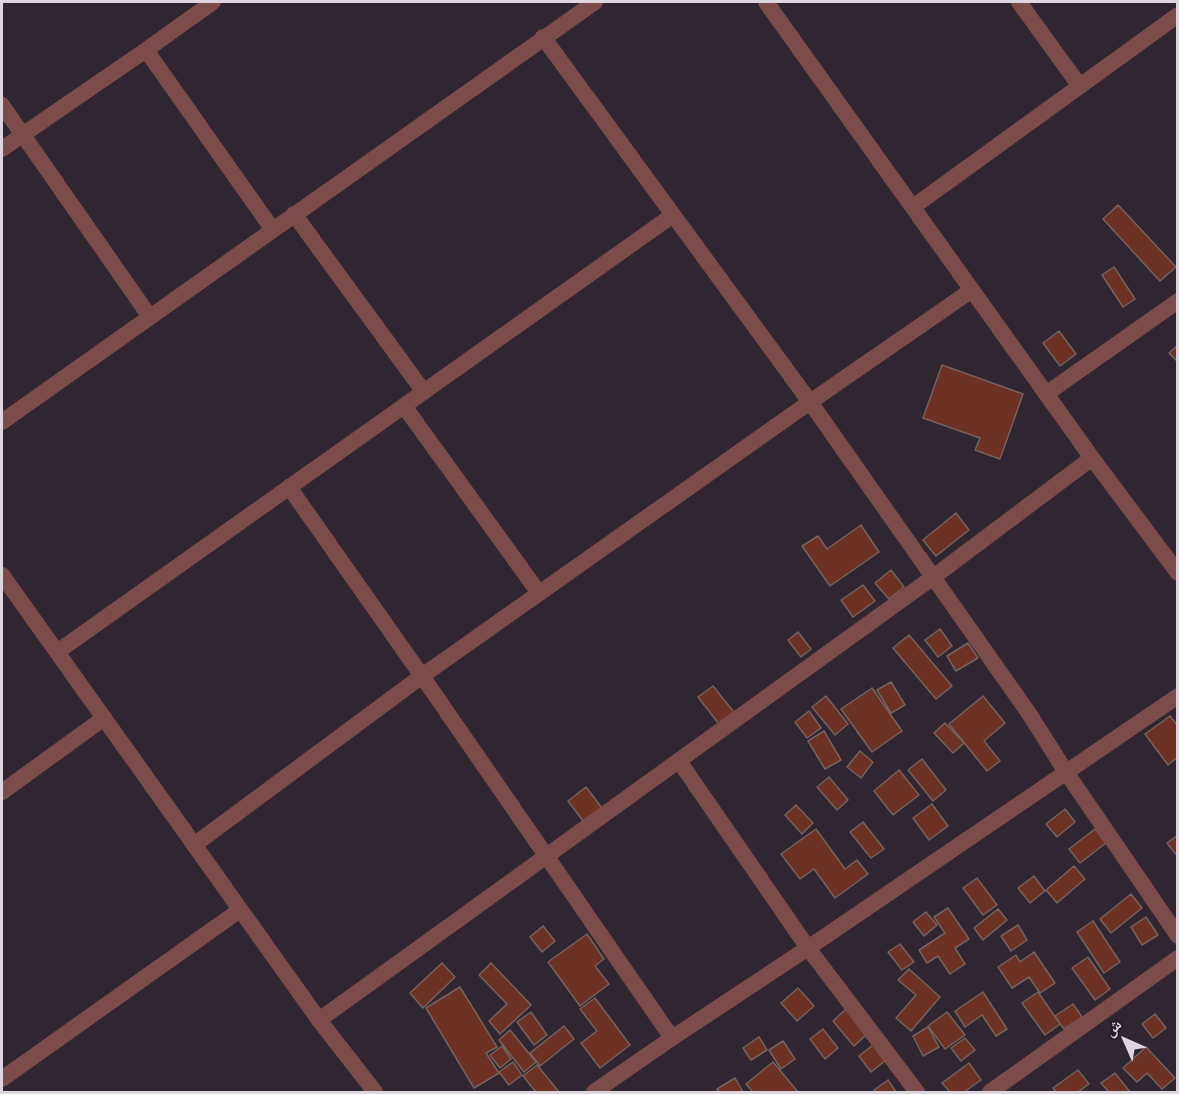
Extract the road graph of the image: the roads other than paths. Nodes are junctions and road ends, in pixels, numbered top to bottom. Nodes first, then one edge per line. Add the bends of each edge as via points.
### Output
1 (213, 2) edge
2 (595, 2) edge
3 (766, 2) edge
4 (1019, 2) edge
5 (1178, 15) edge
6 (543, 38) junction
7 (146, 50) junction
8 (1079, 85) junction
9 (2, 105) edge
10 (22, 134) junction
11 (2, 149) edge
12 (913, 207) junction
13 (294, 214) junction
14 (673, 215) junction
15 (273, 230) junction
16 (972, 290) junction
17 (1178, 301) edge
18 (150, 317) junction
19 (424, 392) junction
20 (1046, 393) junction
21 (810, 402) junction
22 (404, 406) junction
23 (2, 422) edge
24 (1092, 458) junction
25 (289, 487) junction
26 (1178, 573) edge
27 (2, 574) edge
28 (932, 578) junction
29 (539, 593) junction
30 (57, 652) junction
31 (422, 676) junction
32 (1178, 696) edge
33 (104, 718) junction
34 (679, 761) junction
35 (1066, 772) junction
36 (2, 792) edge
37 (194, 845) junction
38 (546, 857) junction
39 (240, 910) junction
40 (1178, 936) edge
41 (808, 948) junction
42 (1178, 958) edge
43 (319, 1020) junction
44 (672, 1038) junction
45 (2, 1079) edge
46 (375, 1092) edge
47 (594, 1092) edge
48 (917, 1092) edge
49 (990, 1092) edge

1 - 7 street
2 - 6 street
3 - 12 street
4 - 8 street
5 - 8 street
6 - 13 street
6 - 14 street
7 - 10 street
7 - 15 street
8 - 12 street
9 - 10 street
10 - 11 street
10 - 18 street
12 - 16 street
13 - 15 street
13 - 19 street
14 - 19 street
14 - 21 street
15 - 18 street
16 - 20 street
16 - 21 street
17 - 20 street
18 - 23 street
19 - 22 street
20 - 24 street
21 - 28 street
21 - 29 street
22 - 25 street
22 - 29 street
24 - 26 street
24 - 28 street
25 - 30 street
25 - 31 street
27 - 30 street
28 - 34 street
28 - 35 street
29 - 31 street
30 - 33 street
31 - 37 street
31 - 38 street
32 - 35 street
33 - 36 street
33 - 37 street
34 - 38 street
34 - 41 street
35 - 40 street
35 - 41 street
37 - 39 street
38 - 43 street
38 - 44 street
39 - 43 street
39 - 45 street
41 - 44 street
41 - 48 street
42 - 49 street
43 - 46 street
44 - 47 street

